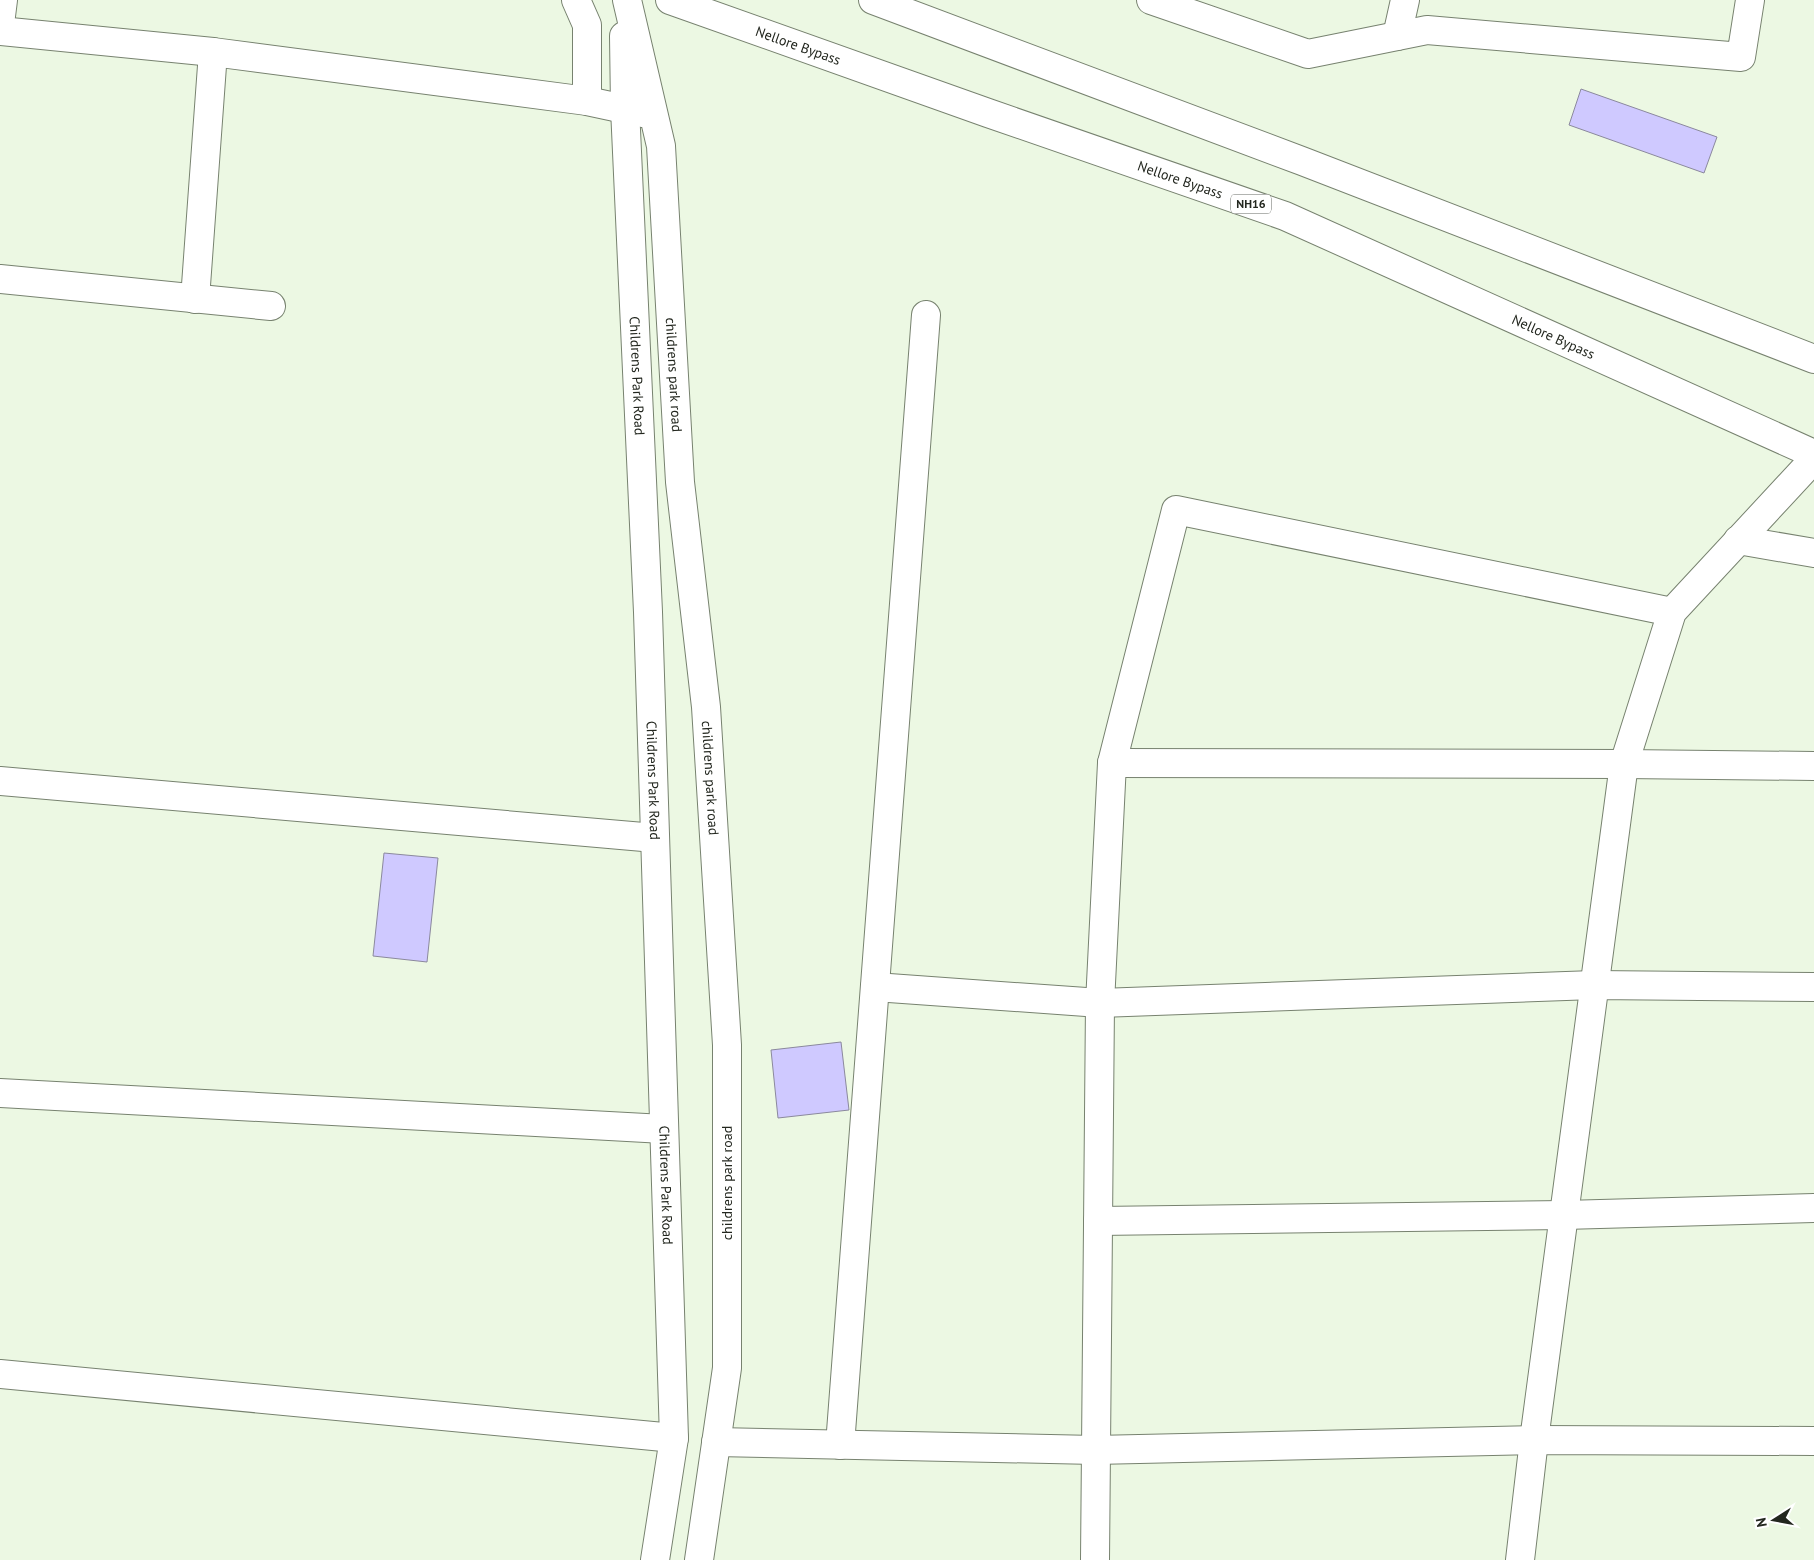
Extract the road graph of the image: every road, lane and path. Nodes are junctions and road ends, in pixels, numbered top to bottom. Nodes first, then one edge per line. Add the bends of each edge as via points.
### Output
1 (3, 0) edge
2 (576, 0) edge
3 (625, 0) edge
4 (670, 0) edge
5 (873, 0) edge
6 (1151, 0) edge
7 (1405, 0) edge
8 (1750, 0) edge
9 (0, 24) edge
10 (0, 30) edge
11 (1397, 36) junction
12 (213, 52) junction
13 (587, 101) junction
14 (625, 108) junction
15 (655, 117) junction
16 (0, 279) edge
17 (195, 299) junction
18 (271, 306) dead end
19 (926, 315) dead end
20 (1814, 359) edge
21 (1814, 454) edge
22 (1814, 459) edge
23 (1738, 540) junction
24 (1814, 553) edge
25 (1672, 612) junction
26 (1112, 763) junction
27 (1624, 764) junction
28 (1814, 766) edge
29 (0, 781) edge
30 (655, 838) junction
31 (1594, 985) junction
32 (1814, 986) edge
33 (875, 987) junction
34 (1100, 1002) junction
35 (0, 1093) edge
36 (664, 1129) junction
37 (1814, 1208) edge
38 (1564, 1215) junction
39 (1098, 1221) junction
40 (0, 1374) edge
41 (674, 1438) junction
42 (1534, 1440) junction
43 (1814, 1441) edge
44 (716, 1442) junction
45 (840, 1445) junction
46 (1095, 1450) junction
47 (655, 1560) edge
48 (698, 1560) edge
49 (1094, 1560) edge
50 (1520, 1560) edge

1 - 9 main road
2 - 13 main road via 587,25
3 - 14 main road, Childrens Park Road
3 - 15 main road, childrens park road
4 - 21 main road, Nellore Bypass / NH16 via 1285,216
5 - 20 main road
6 - 11 main road via 1308,54
7 - 11 main road
8 - 11 main road via 1741,57 1427,30
10 - 12 main road
12 - 13 main road
12 - 17 main road
13 - 14 main road
14 - 15 main road
14 - 30 main road, Childrens Park Road
15 - 44 main road, childrens park road via 661,146 680,482 706,708 727,1045 727,1368
16 - 17 main road
17 - 18 main road
19 - 33 main road
22 - 23 main road
23 - 24 main road
23 - 25 main road
25 - 26 main road via 1176,510
25 - 27 main road
26 - 27 main road
26 - 34 main road
27 - 28 main road
27 - 31 main road
29 - 30 main road
30 - 36 main road, Childrens Park Road
31 - 32 main road
31 - 34 main road
31 - 38 main road
33 - 34 main road
33 - 45 main road
34 - 39 main road
35 - 36 main road
36 - 41 main road, Childrens Park Road
37 - 38 main road
38 - 39 main road
38 - 42 main road
39 - 46 main road
40 - 41 main road
41 - 47 main road, Childrens Park Road
42 - 43 main road
42 - 46 main road
42 - 50 main road
44 - 45 main road
44 - 48 main road, childrens park road
45 - 46 main road
46 - 49 main road

